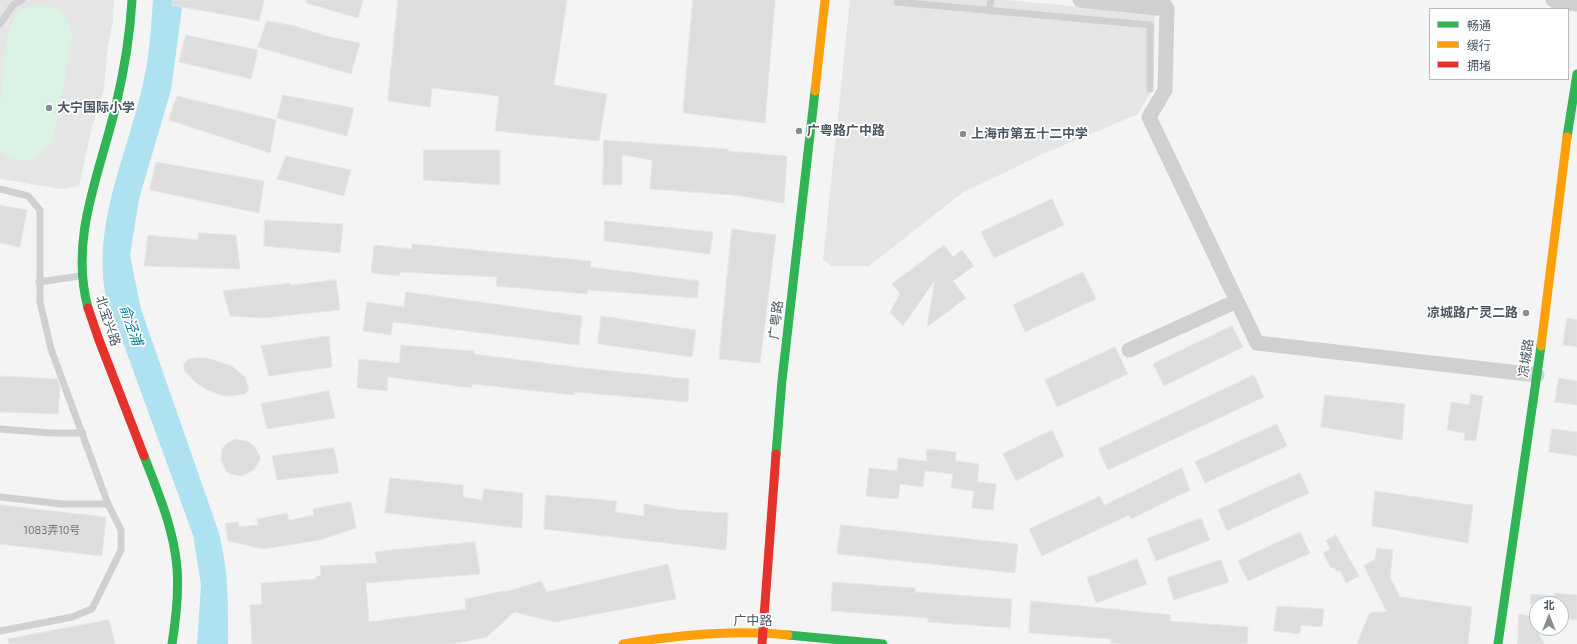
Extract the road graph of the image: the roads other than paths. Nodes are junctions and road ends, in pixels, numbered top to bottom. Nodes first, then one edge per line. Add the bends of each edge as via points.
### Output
1 (22, 0) edge
2 (132, 0) edge
3 (826, 0) edge
4 (991, 0) edge
5 (1080, 0) edge
6 (1553, 0) edge
7 (897, 2) dead end
8 (1577, 4) edge
9 (1165, 5) edge
10 (989, 10) junction
11 (0, 24) edge
12 (1577, 74) edge
13 (1150, 89) dead end
14 (0, 189) edge
15 (82, 276) junction
16 (39, 282) junction
17 (1236, 301) junction
18 (1129, 350) dead end
19 (1537, 375) junction
20 (0, 429) edge
21 (83, 433) junction
22 (0, 497) edge
23 (108, 504) junction
24 (0, 631) edge
25 (762, 632) junction
26 (172, 644) edge
27 (623, 644) edge
28 (762, 644) edge
29 (883, 644) edge
30 (1498, 644) edge

1 - 11 lane via 13,6
2 - 15 street, 北宝兴路 via 121,83 86,216 82,244
3 - 25 street, 广粤路 via 782,380
4 - 10 lane
5 - 9 street
6 - 8 street
7 - 10 lane
9 - 17 street via 1165,90 1149,117
10 - 13 lane via 1150,25
12 - 19 street, 凉城路
14 - 16 lane via 28,196 40,210
15 - 16 lane
15 - 26 street, 北宝兴路 via 95,331 154,482 172,539 177,582
16 - 21 lane via 40,302 51,349
17 - 18 street
17 - 19 street via 1258,343
19 - 30 street, 凉城路
20 - 21 lane
21 - 23 lane
22 - 23 lane via 62,504
23 - 24 lane via 121,530 121,550 92,609 72,617
25 - 27 street, 广中路 via 670,636
25 - 28 street, 广粤路
25 - 29 street, 广中路

